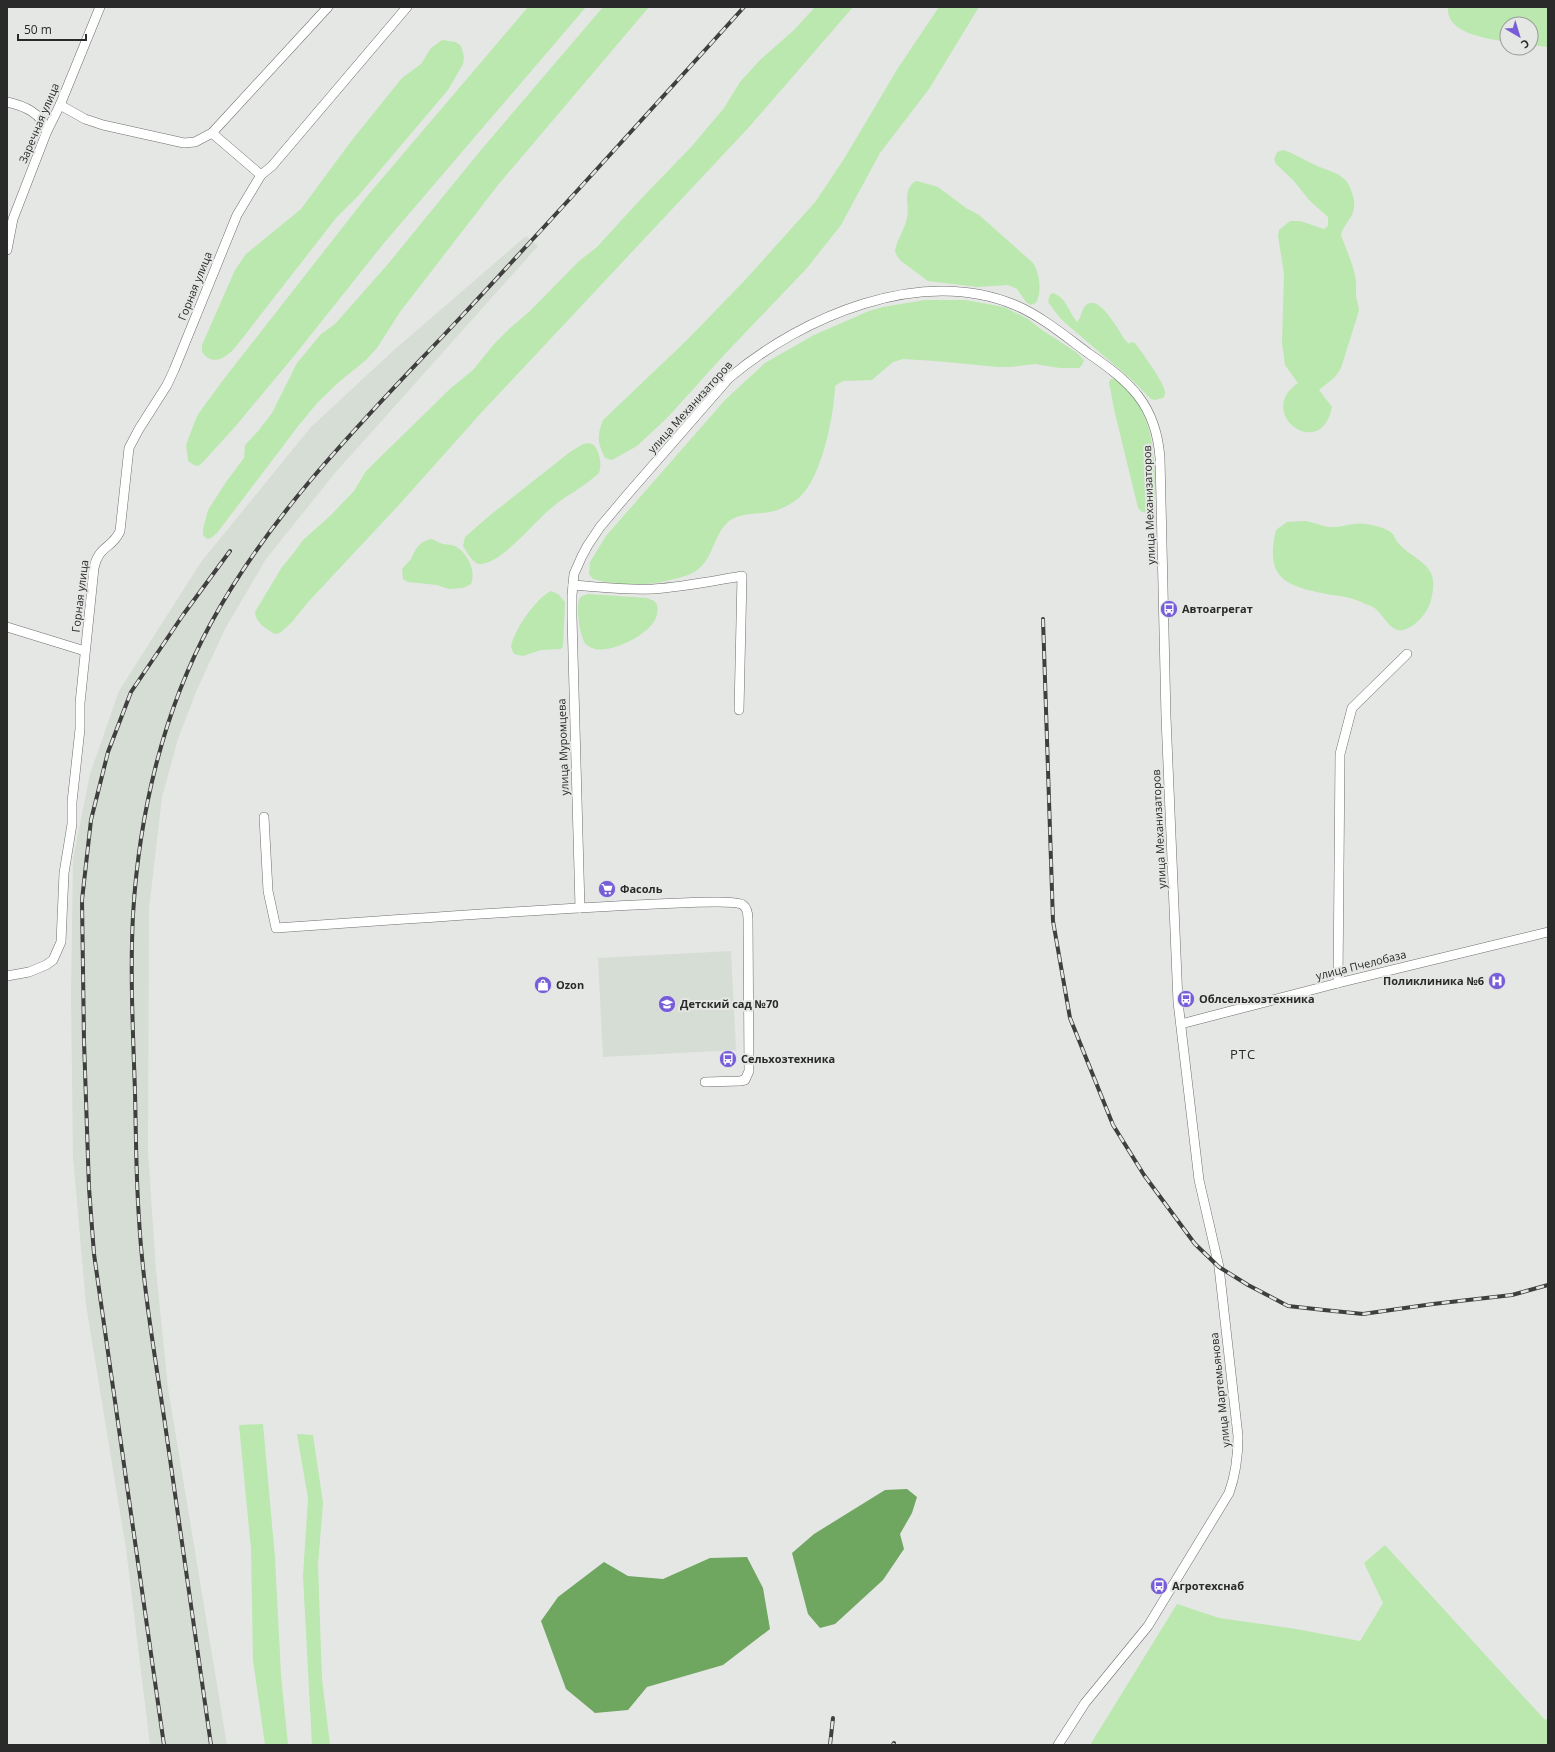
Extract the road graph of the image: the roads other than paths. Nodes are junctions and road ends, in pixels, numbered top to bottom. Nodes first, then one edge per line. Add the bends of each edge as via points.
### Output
1 (100, 7) edge
2 (328, 7) edge
3 (404, 8) edge
4 (7, 102) edge
5 (60, 105) junction
6 (47, 131) junction
7 (212, 133) junction
8 (261, 175) junction
9 (7, 250) edge
10 (572, 585) junction
11 (7, 627) edge
12 (86, 651) junction
13 (1407, 654) dead end
14 (739, 710) dead end
15 (264, 817) dead end
16 (580, 908) junction
17 (1548, 932) edge
18 (7, 976) edge
19 (1338, 983) junction
20 (1181, 1024) junction
21 (705, 1082) dead end
22 (1219, 1267) joint
23 (1058, 1745) edge

1 - 5 street, Заречная улица
2 - 7 street
3 - 8 street, Горная улица via 272,166
4 - 6 street via 38,115
5 - 6 street, Заречная улица
5 - 7 street via 85,119 103,125 184,143 195,142
6 - 9 street, Заречная улица via 13,219
7 - 8 street
8 - 12 street, Горная улица via 237,215 172,375 129,448 120,531 117,538 105,547 95,561
10 - 14 street via 652,589 742,576
10 - 16 street, улица Муромцева
10 - 20 street, улица Механизаторов via 582,556 600,527 729,378 786,339 837,313 863,303 912,292 936,291 982,295 1016,306 1036,317 1103,363 1138,394 1150,415 1159,443 1166,717
11 - 12 street
12 - 18 street, Горная улица via 72,824 62,885 60,942 53,960 46,965 29,972
13 - 19 street via 1352,708 1340,754
15 - 16 street via 268,891 276,928
16 - 21 street via 696,903 743,905 748,919 748,1077 740,1081
17 - 19 street, улица Пчелобаза
19 - 20 street, улица Пчелобаза
20 - 22 street, улица Механизаторов via 1199,1180
22 - 23 street, улица Мартемьянова via 1238,1436 1237,1464 1233,1482 1221,1507 1148,1626 1085,1703

